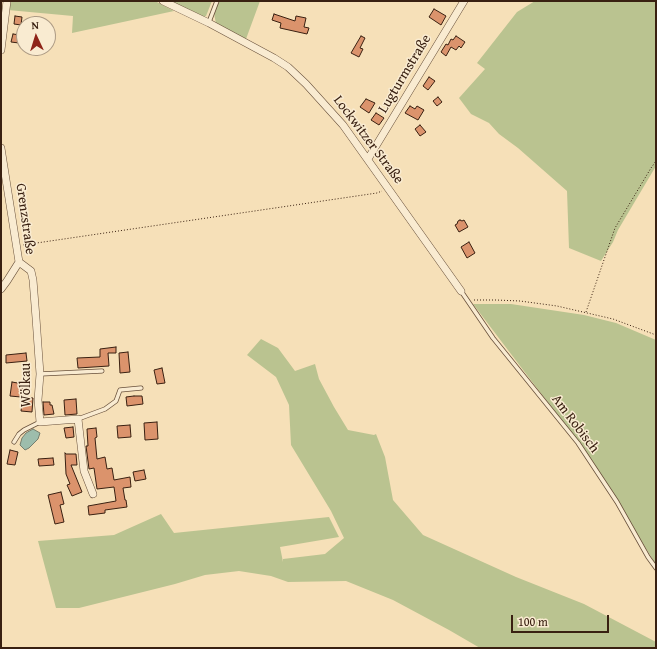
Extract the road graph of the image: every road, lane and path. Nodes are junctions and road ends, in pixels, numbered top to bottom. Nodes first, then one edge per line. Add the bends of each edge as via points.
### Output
1 (7, 1) edge
2 (163, 1) edge
3 (217, 1) edge
4 (464, 1) edge
5 (209, 23) junction
6 (1, 50) edge
7 (1, 148) edge
8 (368, 159) junction
9 (656, 161) edge
10 (388, 189) junction
11 (16, 246) junction
12 (19, 262) junction
13 (1, 289) edge
14 (461, 291) joint
15 (468, 300) junction
16 (585, 312) junction
17 (656, 335) edge
18 (102, 372) dead end
19 (40, 374) junction
20 (141, 388) dead end
21 (78, 419) junction
22 (40, 422) junction
23 (14, 442) dead end
24 (93, 494) dead end
25 (656, 568) edge

1 - 6 street
2 - 5 street, Lockwitzer Straße
3 - 5 lane
4 - 8 street, Lugturmstraße
5 - 8 street, Lockwitzer Straße via 274,58 294,72 343,125
7 - 11 street, Grenzstraße
8 - 10 street, Lockwitzer Straße
9 - 16 path via 615,228
10 - 11 path via 377,193
10 - 14 street, Lockwitzer Straße
11 - 12 street, Grenzstraße
12 - 13 street, Grenzstraße
12 - 19 street, Wölkau via 31,272 33,280
14 - 15 lane, Am Robisch
15 - 16 path via 520,301
15 - 25 lane, Am Robisch via 493,338 578,443
16 - 17 path
18 - 19 lane
19 - 22 street, Wölkau
20 - 21 lane via 120,390 116,401 105,409
21 - 22 street, Wölkau
21 - 24 street via 84,470
22 - 23 lane via 24,430

